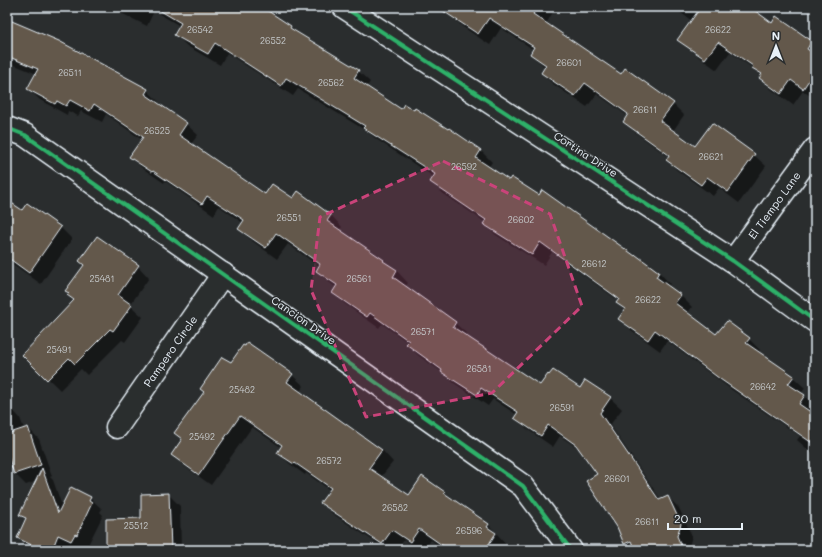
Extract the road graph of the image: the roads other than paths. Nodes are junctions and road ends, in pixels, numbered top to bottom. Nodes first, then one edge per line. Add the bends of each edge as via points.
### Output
1 (344, 7) edge
2 (7, 128) edge
3 (815, 149) edge
4 (733, 261) junction
5 (223, 274) junction
6 (815, 321) edge
7 (117, 427) dead end
8 (571, 550) edge

1 - 4 street, Cortina Drive
2 - 5 street, Cancion Drive via 25,135
3 - 4 street, El Tiempo Lane
4 - 6 street, Cortina Drive
5 - 7 street, Pampero Circle
5 - 8 street, Cancion Drive via 523,486

